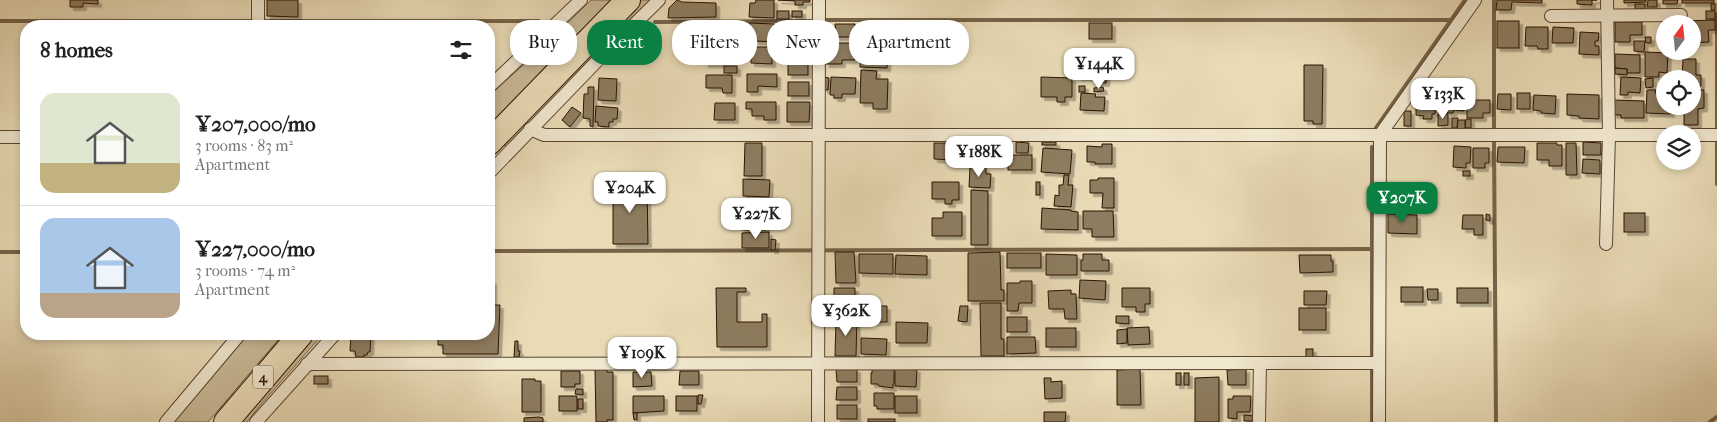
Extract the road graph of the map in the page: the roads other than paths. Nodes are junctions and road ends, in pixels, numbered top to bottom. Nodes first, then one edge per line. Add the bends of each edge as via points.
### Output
1 (258, 0) edge
2 (581, 0) edge
3 (628, 0) edge
4 (659, 0) edge
5 (819, 0) edge
6 (1475, 0) edge
7 (1607, 0) edge
8 (1656, 15) edge
9 (1551, 16) dead end
10 (1607, 16) junction
11 (258, 20) edge
12 (495, 81) edge
13 (530, 130) junction
14 (1380, 135) junction
15 (1609, 135) junction
16 (1656, 135) edge
17 (1701, 135) edge
18 (1717, 135) edge
19 (818, 136) junction
20 (0, 137) edge
21 (20, 137) edge
22 (498, 149) edge
23 (1606, 244) dead end
24 (235, 340) edge
25 (296, 340) edge
26 (330, 340) edge
27 (818, 363) junction
28 (1260, 363) junction
29 (1379, 363) junction
30 (307, 364) junction
31 (166, 422) edge
32 (226, 422) edge
33 (256, 422) edge
34 (818, 422) edge
35 (1259, 422) edge
36 (1379, 422) edge

1 - 11 street
2 - 12 street
3 - 22 highway
4 - 13 street
5 - 19 street
6 - 14 street
7 - 10 street
8 - 10 street
9 - 10 street
10 - 15 street
13 - 19 street via 544,135
13 - 22 street
14 - 15 street
14 - 19 street
14 - 29 street
15 - 16 street
15 - 23 street
17 - 18 street
19 - 27 street
20 - 21 street
24 - 31 street
25 - 32 highway, 4
26 - 30 street
27 - 28 street
27 - 30 street
27 - 34 street
28 - 29 street
28 - 35 street
29 - 36 street
30 - 33 street

